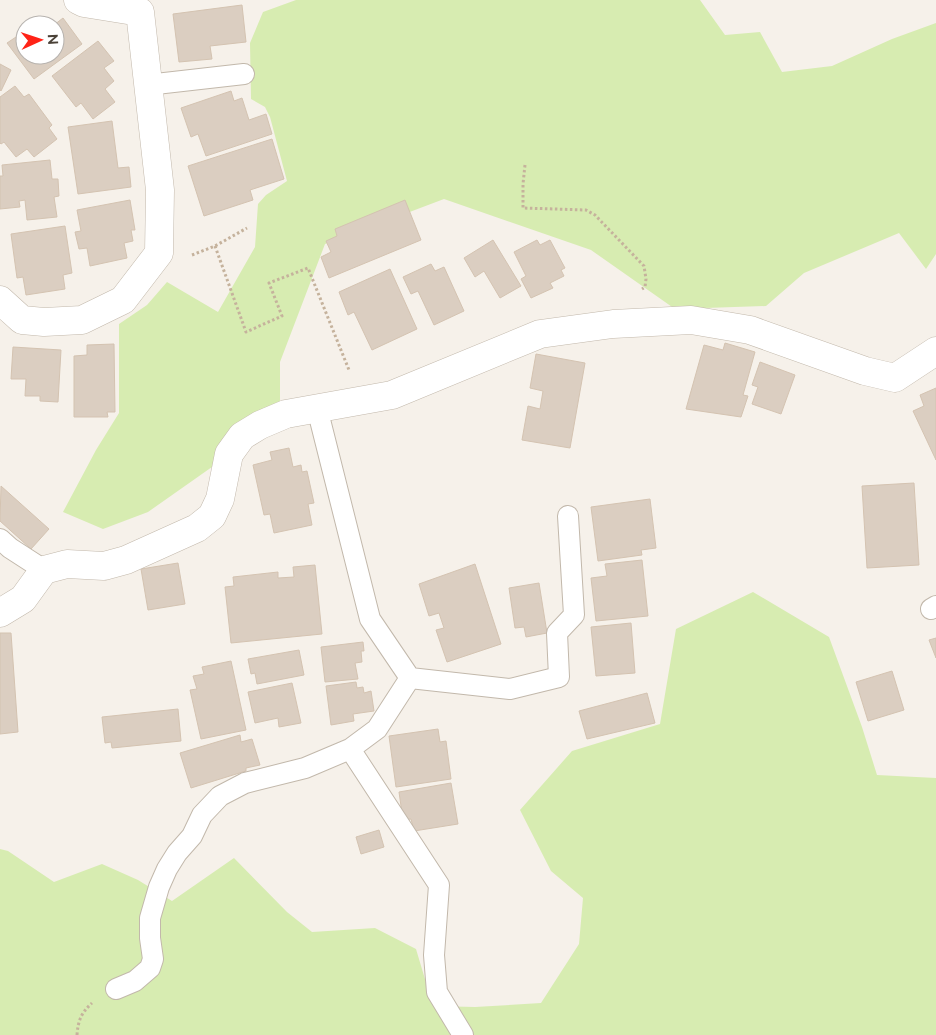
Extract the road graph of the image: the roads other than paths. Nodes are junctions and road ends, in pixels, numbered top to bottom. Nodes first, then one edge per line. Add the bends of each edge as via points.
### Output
1 (78, 0) edge
2 (140, 6) edge
3 (244, 74) dead end
4 (147, 85) junction
5 (0, 300) edge
6 (936, 351) edge
7 (318, 408) junction
8 (568, 516) dead end
9 (0, 539) edge
10 (44, 570) junction
11 (0, 614) edge
12 (410, 678) junction
13 (350, 749) junction
14 (116, 989) dead end
15 (463, 1035) edge

1 - 2 street
2 - 4 street
3 - 4 lane
4 - 5 street via 160,190 159,253 122,300 82,320 22,320
6 - 7 street via 895,378 865,371 750,330 691,320 613,324 540,334 392,395
7 - 10 street via 286,414 242,436 229,454 220,498 212,516 197,528 126,560 104,566 67,564
7 - 12 lane via 370,620
8 - 12 lane via 574,615 557,634 559,677 510,690
9 - 10 lane
10 - 11 street via 23,599
12 - 13 lane via 377,729
13 - 14 lane via 305,768 245,783 220,796 202,815 192,836 167,869 150,918 153,959 150,968 136,981
13 - 15 lane via 439,885 434,955 437,992

